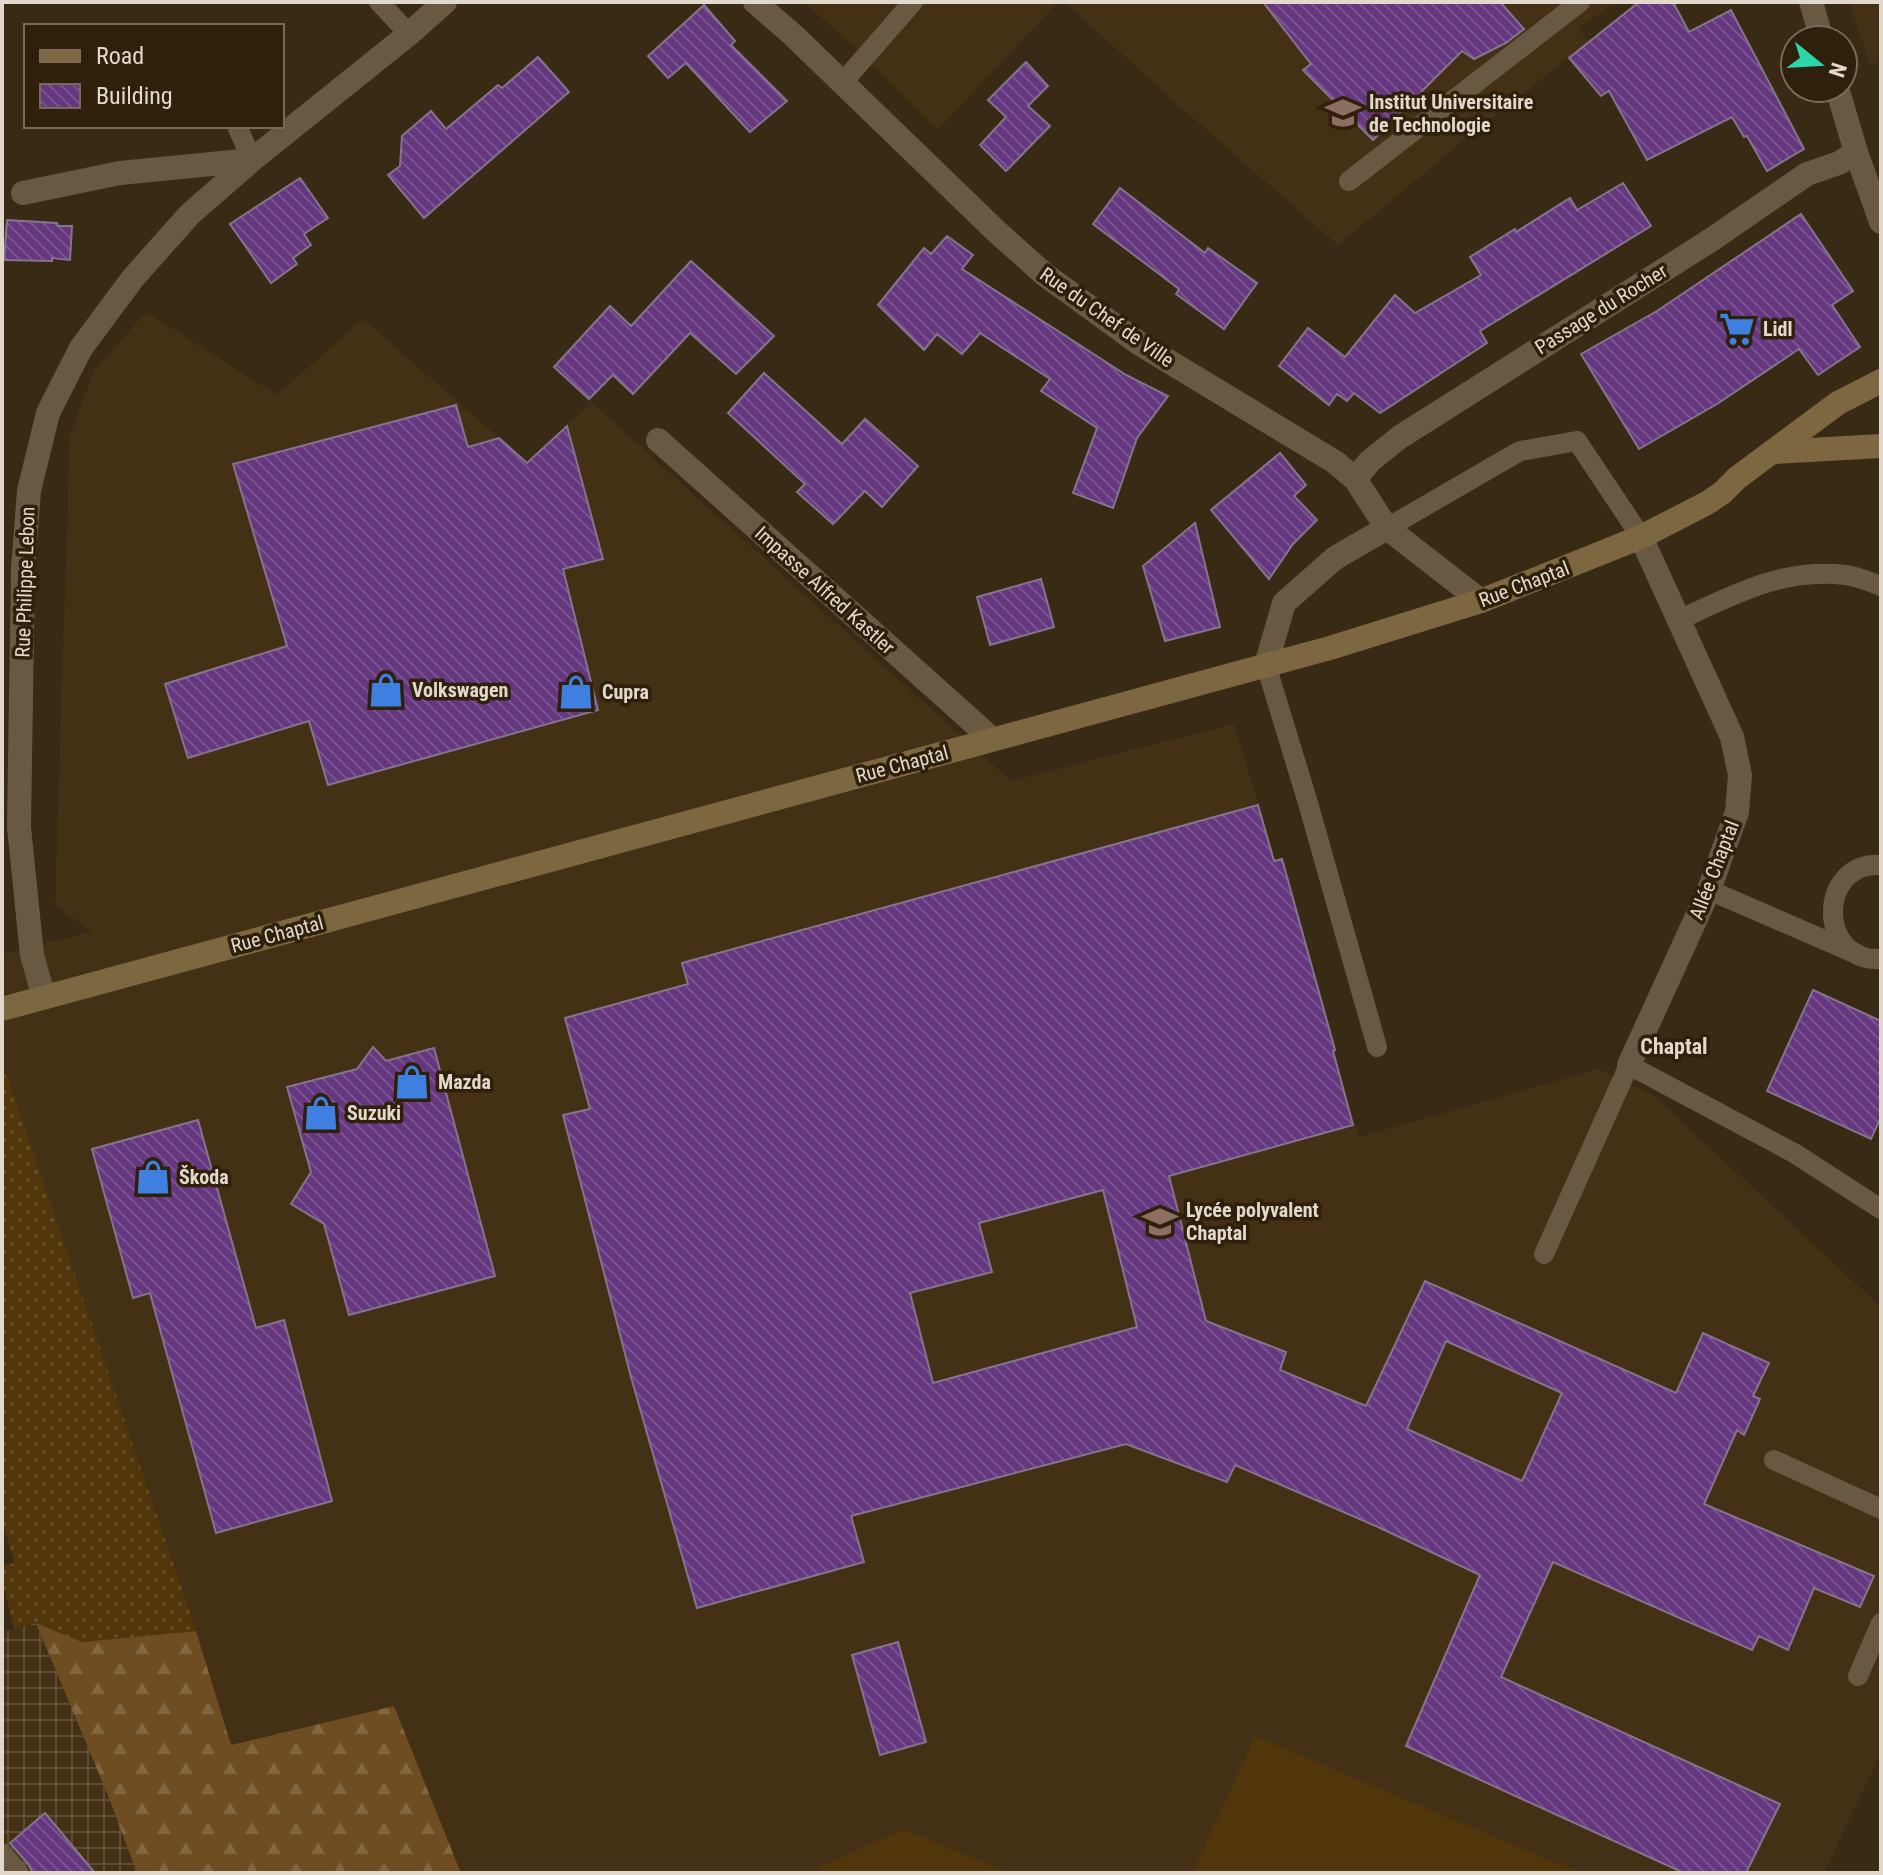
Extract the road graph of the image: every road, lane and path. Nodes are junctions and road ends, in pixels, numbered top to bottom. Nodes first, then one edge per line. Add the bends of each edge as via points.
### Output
1 (379, 2) edge
2 (445, 2) edge
3 (755, 2) edge
4 (913, 2) edge
5 (1580, 2) edge
6 (1816, 4) edge
7 (1819, 24) edge
8 (409, 34) junction
9 (843, 82) junction
10 (1842, 104) edge
11 (238, 128) edge
12 (1856, 152) junction
13 (252, 160) junction
14 (1349, 181) dead end
15 (23, 193) dead end
16 (1881, 221) edge
17 (1881, 381) edge
18 (658, 440) dead end
19 (1881, 446) edge
20 (1774, 452) junction
21 (1355, 479) junction
22 (1387, 528) junction
23 (1641, 537) junction
24 (1881, 586) edge
25 (1481, 601) junction
26 (1679, 620) junction
27 (1266, 665) junction
28 (992, 739) junction
29 (1881, 865) edge
30 (1709, 890) junction
31 (1874, 959) edge
32 (44, 997) junction
33 (2, 1009) edge
34 (1377, 1047) dead end
35 (1629, 1065) junction
36 (1881, 1209) edge
37 (1544, 1254) dead end
38 (1774, 1460) dead end
39 (1881, 1509) edge
40 (1881, 1623) edge
41 (1858, 1676) dead end
42 (2, 1853) edge
43 (19, 1873) edge

1 - 8 lane
2 - 8 street
3 - 9 street, Rue du Chef de Ville
4 - 9 lane
5 - 14 lane
6 - 7 street
8 - 13 street
9 - 21 street, Rue du Chef de Ville via 1044,274 1140,344
10 - 12 street
11 - 13 lane
12 - 16 street
12 - 21 street, Passage du Rocher via 1807,174 1400,437
13 - 15 street via 120,173
13 - 32 street, Rue Philippe Lebon via 190,214 133,278 81,348 48,413 29,491 23,568 19,827 32,955
17 - 20 main road, Rue Chaptal via 1838,403
18 - 28 street, Impasse Alfred Kastler
19 - 20 main road
20 - 23 main road, Rue Chaptal via 1707,503
21 - 22 street, Rue du Chef de Ville
22 - 23 lane via 1520,451 1577,441
22 - 25 street, Rue du Chef de Ville
22 - 27 street via 1335,558 1284,603
23 - 25 main road, Rue Chaptal
23 - 26 street, Allée Chaptal
24 - 26 lane via 1847,575 1786,577 1747,588
25 - 27 main road, Rue Chaptal
26 - 30 street, Allée Chaptal via 1732,737 1740,775 1737,812
27 - 28 main road, Rue Chaptal
27 - 34 lane
28 - 32 main road, Rue Chaptal
29 - 31 lane via 1860,868 1847,877 1832,904 1832,920 1846,947
30 - 31 lane
30 - 35 street, Allée Chaptal
32 - 33 main road, Rue Chaptal
35 - 36 lane via 1794,1153
35 - 37 lane
38 - 39 lane
40 - 41 lane
42 - 43 lane

